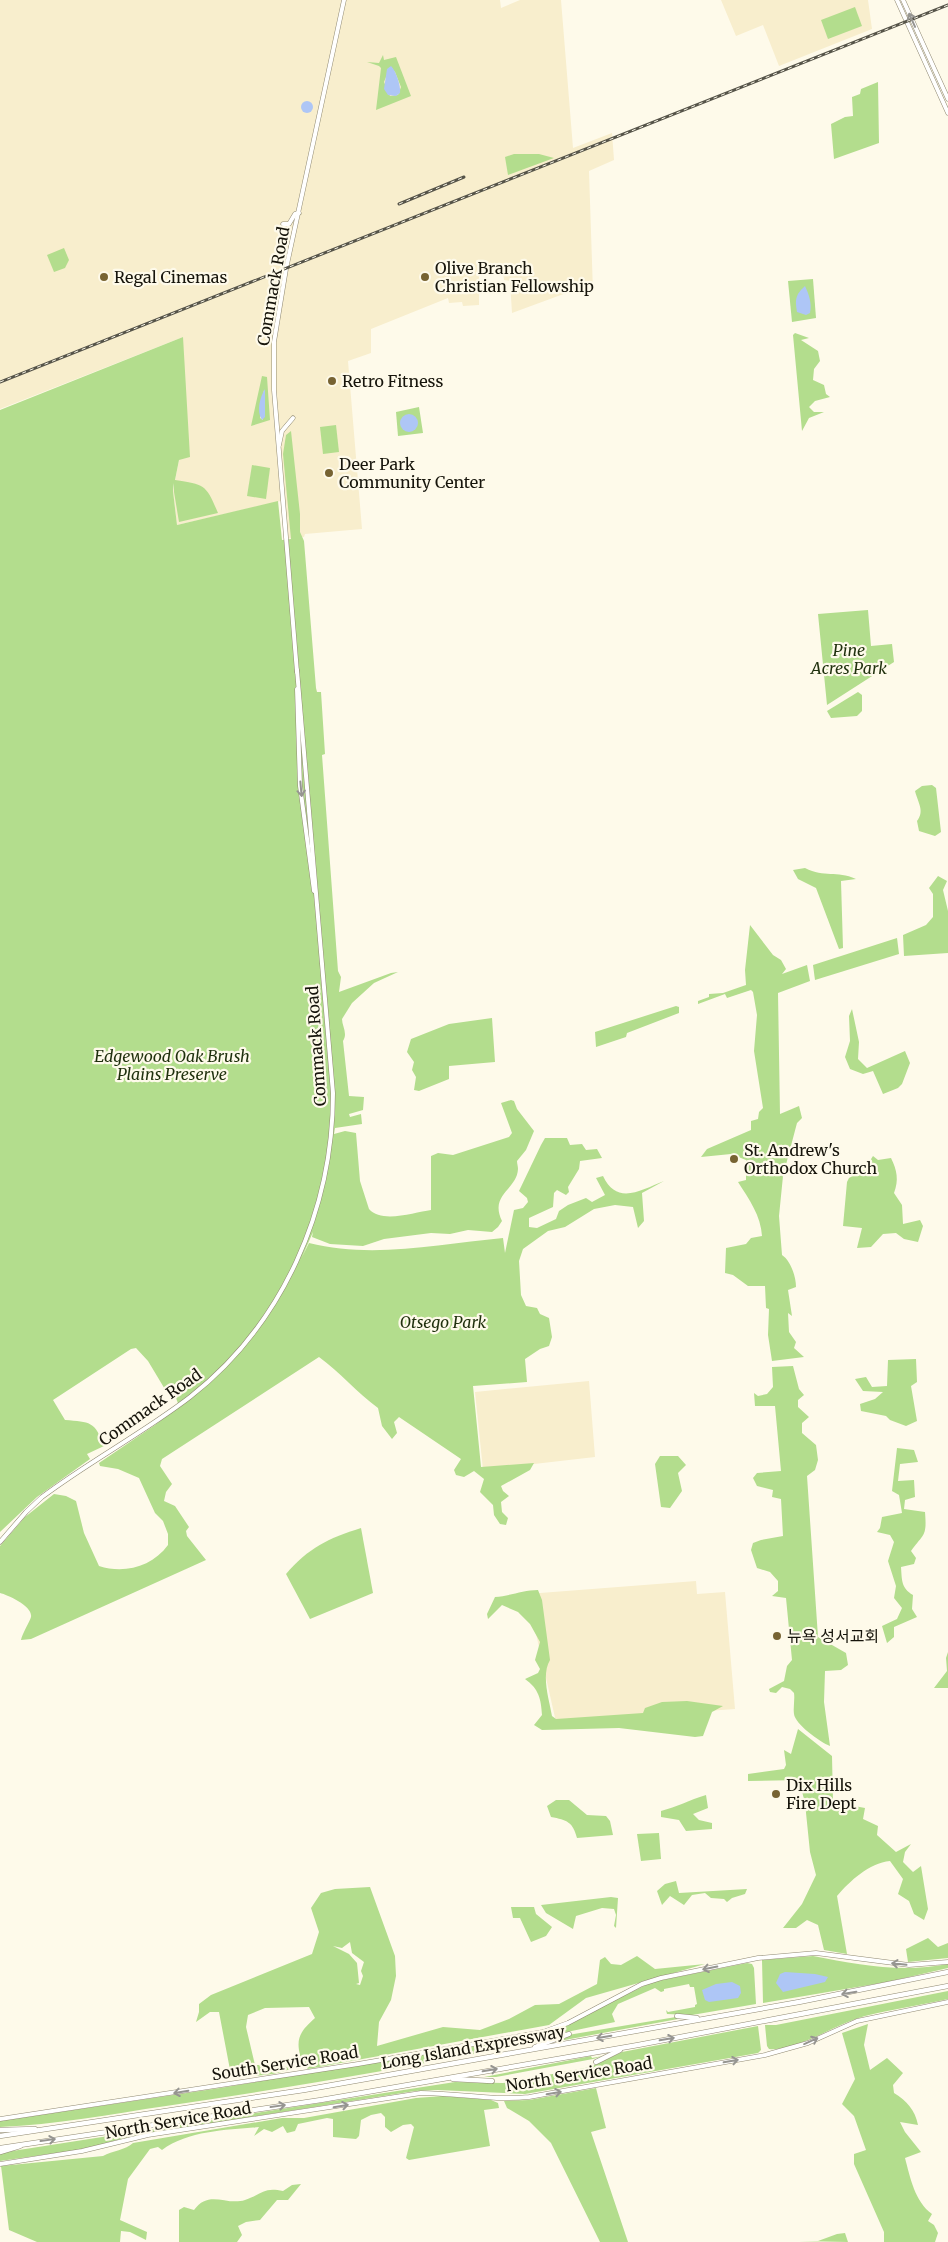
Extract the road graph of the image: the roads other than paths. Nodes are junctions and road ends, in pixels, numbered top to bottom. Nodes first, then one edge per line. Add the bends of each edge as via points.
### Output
1 (344, 0) edge
2 (897, 0) edge
3 (903, 0) edge
4 (948, 99) edge
5 (947, 110) edge
6 (299, 213) junction
7 (283, 224) dead end
8 (293, 418) dead end
9 (279, 447) junction
10 (0, 1542) edge
11 (948, 1962) edge
12 (948, 1972) edge
13 (948, 1986) edge
14 (948, 2002) edge
15 (738, 2013) junction
16 (677, 2016) dead end
17 (568, 2034) dead end
18 (638, 2045) junction
19 (515, 2052) junction
20 (596, 2062) dead end
21 (432, 2080) junction
22 (492, 2081) dead end
23 (0, 2119) edge
24 (49, 2129) junction
25 (0, 2130) edge
26 (0, 2136) edge
27 (27, 2144) junction
28 (0, 2148) edge
29 (0, 2152) edge
30 (0, 2164) edge

1 - 6 main road, Commack Road
2 - 5 main road
4 -> 3 main road
6 - 7 main road via 289,224
6 - 9 main road, Commack Road via 274,342
8 - 9 main road via 282,431
9 - 10 main road, Commack Road via 333,1093 332,1130 320,1202 287,1282 255,1332 220,1372 165,1414 42,1497
11 -> 23 main road, South Service Road via 909,1965 816,1953 758,1958 642,1984 568,2023 543,2032 329,2069
12 -> 15 highway, Long Island Expressway
18 -> 13 highway, Long Island Expressway
30 -> 14 main road, North Service Road via 82,2151 148,2135 421,2093 529,2098 765,2055 808,2043 856,2021
15 - 16 highway via 694,2018
15 -> 19 highway, Long Island Expressway
17 - 19 highway
18 - 20 highway via 614,2052
21 -> 18 highway, Long Island Expressway
19 - 24 highway, Long Island Expressway via 304,2090
21 - 22 highway
27 -> 21 highway, Long Island Expressway
24 - 25 highway
24 - 26 highway, Long Island Expressway
27 - 28 highway, Long Island Expressway
27 - 29 highway

